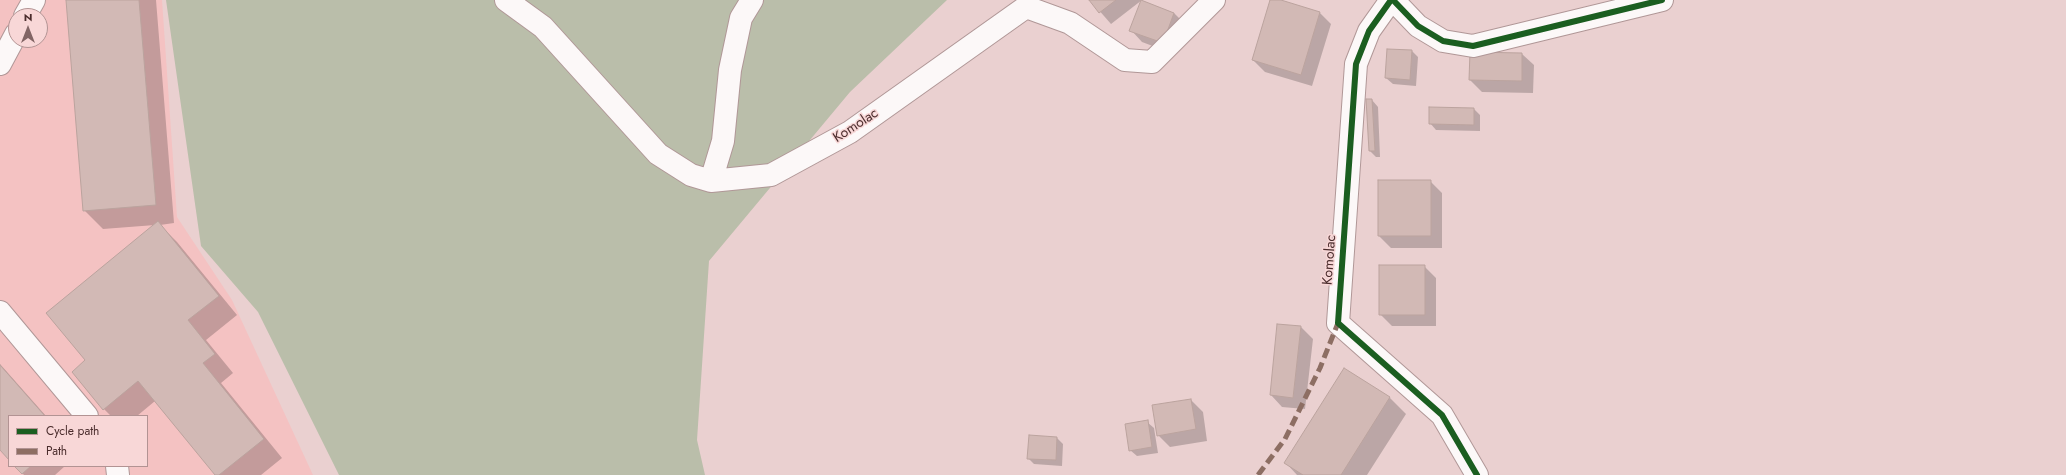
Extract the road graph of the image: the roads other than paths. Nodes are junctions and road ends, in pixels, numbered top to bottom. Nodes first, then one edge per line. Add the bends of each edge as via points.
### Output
1 (506, 0) edge
2 (752, 0) edge
3 (1214, 0) edge
4 (1392, 0) edge
5 (1662, 0) edge
6 (9, 48) edge
7 (0, 64) edge
8 (711, 181) junction
9 (0, 312) edge
10 (86, 415) edge
11 (1477, 475) edge

1 - 8 street, Komolac via 543,27 658,154 691,175
2 - 8 street via 741,18 730,70 723,141
3 - 8 street, Komolac via 1152,62 1125,60 1070,23 1026,7 850,132 771,175
4 - 5 street, Komolac via 1418,26 1443,41 1473,46
4 - 11 street, Komolac via 1369,31 1356,64 1338,323 1442,415
6 - 7 street
9 - 10 street

